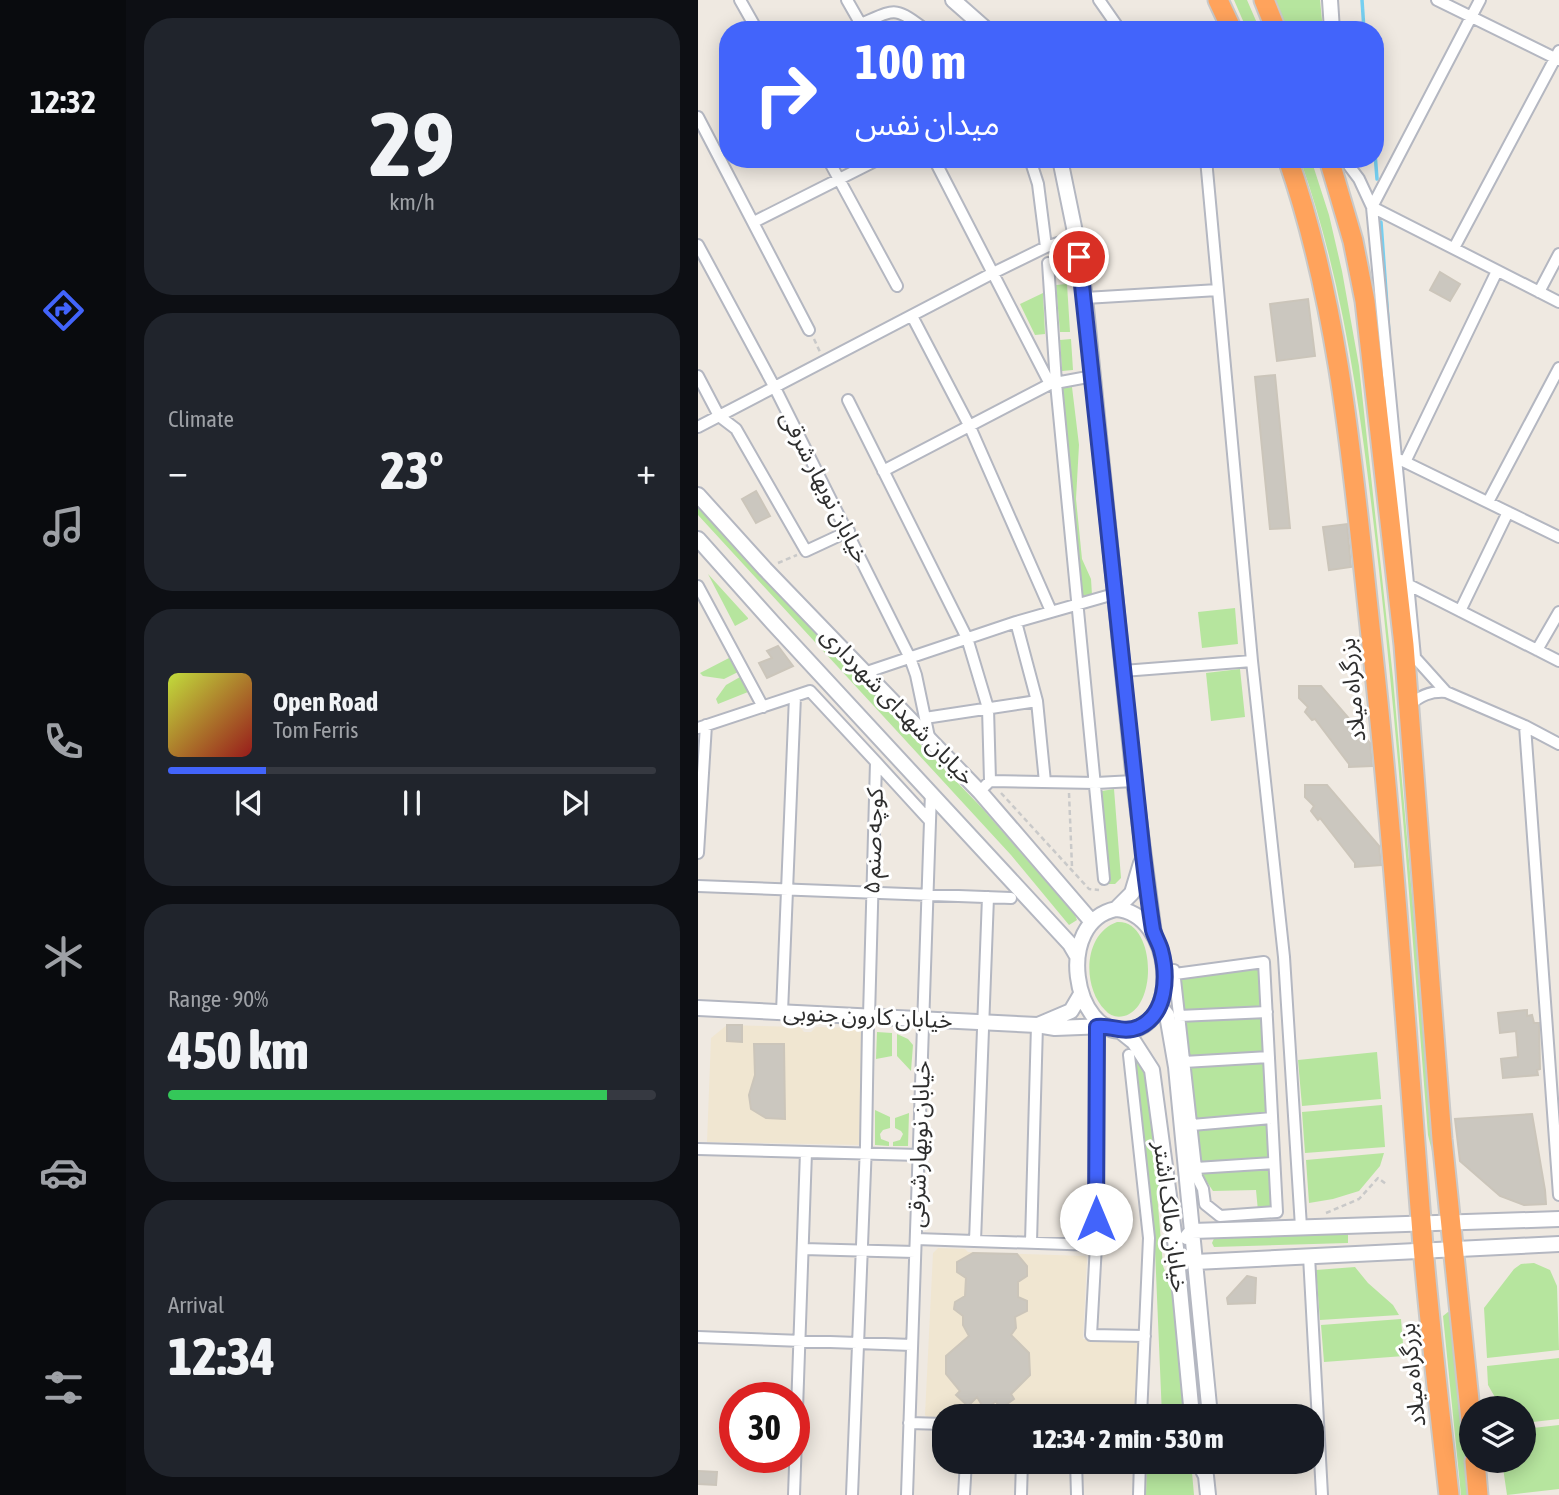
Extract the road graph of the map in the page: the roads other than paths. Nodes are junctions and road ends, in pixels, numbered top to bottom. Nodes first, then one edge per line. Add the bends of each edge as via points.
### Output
1 (740, 0) edge
2 (847, 0) edge
3 (952, 0) edge
4 (1099, 0) edge
5 (1218, 0) edge
6 (1264, 0) edge
7 (1330, 0) edge
8 (1437, 0) edge
9 (1480, 0) edge
10 (1472, 17) junction
11 (752, 21) edge
12 (859, 21) edge
13 (872, 21) edge
14 (913, 21) edge
15 (976, 21) edge
16 (1114, 21) edge
17 (1228, 21) edge
18 (1272, 21) edge
19 (1331, 21) edge
20 (1557, 57) edge
21 (698, 117) edge
22 (719, 156) edge
23 (725, 168) edge
24 (833, 168) edge
25 (862, 168) edge
26 (939, 168) edge
27 (1033, 168) edge
28 (1062, 168) edge
29 (1207, 168) edge
30 (1291, 168) edge
31 (1337, 168) edge
32 (1345, 168) edge
33 (839, 180) junction
34 (1372, 207) junction
35 (754, 222) junction
36 (1076, 237) junction
37 (698, 245) edge
38 (1046, 247) junction
39 (1454, 248) junction
40 (1559, 254) edge
41 (1048, 263) dead end
42 (1497, 271) junction
43 (993, 273) junction
44 (897, 286) dead end
45 (1218, 290) junction
46 (1539, 292) junction
47 (1085, 298) junction
48 (1559, 302) edge
49 (912, 316) junction
50 (809, 330) road end
51 (1559, 368) edge
52 (698, 376) edge
53 (1093, 376) junction
54 (1053, 384) junction
55 (775, 388) junction
56 (848, 400) dead end
57 (719, 416) junction
58 (698, 427) edge
59 (970, 427) junction
60 (1394, 456) junction
61 (883, 471) junction
62 (698, 495) edge
63 (1488, 502) junction
64 (1508, 512) junction
65 (848, 531) junction
66 (1559, 537) edge
67 (698, 539) edge
68 (1409, 585) junction
69 (698, 586) edge
70 (1114, 594) junction
71 (1079, 603) junction
72 (1051, 611) junction
73 (1460, 611) junction
74 (1559, 612) edge
75 (1016, 622) junction
76 (968, 638) junction
77 (1537, 650) junction
78 (1410, 651) junction
79 (910, 658) junction
80 (1252, 661) junction
81 (1559, 661) edge
82 (1123, 671) junction
83 (867, 672) junction
84 (1446, 692) junction
85 (795, 696) junction
86 (1037, 701) junction
87 (763, 707) junction
88 (1409, 707) junction
89 (988, 708) junction
90 (925, 718) junction
91 (1525, 726) junction
92 (702, 727) edge
93 (929, 737) junction
94 (1559, 744) edge
95 (876, 762) junction
96 (1134, 781) junction
97 (1045, 782) junction
98 (1096, 783) junction
99 (985, 787) junction
100 (931, 792) junction
101 (930, 821) junction
102 (698, 853) edge
103 (1143, 855) junction
104 (1104, 879) road end
105 (698, 886) edge
106 (788, 889) junction
107 (872, 892) junction
108 (928, 895) junction
109 (987, 897) junction
110 (1011, 898) dead end
111 (1116, 909) junction
112 (1092, 922) junction
113 (1154, 934) junction
114 (1077, 956) junction
115 (1284, 957) junction
116 (1171, 972) junction
117 (1081, 994) junction
118 (1160, 1006) junction
119 (698, 1008) edge
120 (782, 1012) junction
121 (1267, 1012) junction
122 (1179, 1016) junction
123 (923, 1019) junction
124 (868, 1022) junction
125 (983, 1022) junction
126 (1037, 1025) junction
127 (1107, 1028) junction
128 (1129, 1055) dead end
129 (1269, 1057) junction
130 (1184, 1062) junction
131 (1272, 1118) junction
132 (1192, 1125) junction
133 (698, 1150) edge
134 (806, 1152) junction
135 (864, 1154) junction
136 (919, 1155) junction
137 (1274, 1163) junction
138 (1196, 1168) junction
139 (1559, 1195) edge
140 (1559, 1219) edge
141 (1450, 1221) junction
142 (1422, 1222) junction
143 (1301, 1227) junction
144 (1192, 1231) junction
145 (916, 1239) junction
146 (975, 1241) junction
147 (1031, 1242) junction
148 (1559, 1244) edge
149 (1096, 1245) junction
150 (1176, 1248) junction
151 (803, 1249) junction
152 (1453, 1249) junction
153 (861, 1250) junction
154 (1424, 1250) junction
155 (915, 1252) junction
156 (1309, 1256) junction
157 (1195, 1262) junction
158 (1145, 1336) junction
159 (698, 1337) edge
160 (800, 1341) junction
161 (857, 1343) junction
162 (912, 1345) junction
163 (1468, 1396) edge
164 (1142, 1404) edge
165 (1191, 1404) edge
166 (1209, 1404) edge
167 (909, 1423) junction
168 (932, 1424) edge
169 (1476, 1473) edge
170 (965, 1474) edge
171 (1022, 1474) edge
172 (1076, 1474) edge
173 (1139, 1474) edge
174 (1206, 1476) edge
175 (794, 1495) edge
176 (852, 1495) edge
177 (907, 1495) edge
178 (964, 1495) edge
179 (1021, 1495) edge
180 (1077, 1495) edge
181 (1138, 1495) edge
182 (1208, 1495) edge
183 (1322, 1495) edge
184 (1449, 1495) edge
185 (1478, 1495) edge

1 - 11 street
2 - 12 street
3 - 15 main road
4 - 16 street
5 - 17 highway
6 - 18 highway
7 - 19 main road
8 - 10 street
9 - 10 street
10 - 20 street
10 - 34 street
13 - 14 street via 898,11
20 - 39 street
21 - 22 street
23 - 35 street
24 - 33 street
25 - 33 street
26 - 43 street
27 - 38 street
28 - 36 main road
29 - 45 street
30 - 142 highway, بزرگراه میلاد via 1320,270 1351,453 1390,814
31 - 60 highway
32 - 34 street via 1359,179
33 - 35 street
33 - 44 street
34 - 39 street
34 - 60 street
35 - 50 street
36 - 38 street
36 - 47 main road
37 - 55 street, خیابان نوبهار شرقی
38 - 43 street
39 - 42 street
40 - 46 street
41 - 54 street
42 - 46 street
42 - 60 street
43 - 49 street
43 - 54 street
45 - 47 street
45 - 80 street
46 - 48 street
47 - 53 main road
49 - 55 street
49 - 59 street
51 - 63 street
52 - 57 street
53 - 54 street
53 - 70 main road
54 - 59 street
54 - 71 street
55 - 57 street
55 - 65 street, خیابان نوبهار شرقی
56 - 61 street
57 - 58 street
57 - 65 street via 736,429 806,551
59 - 61 street
59 - 72 street
60 - 63 street
60 - 68 street
60 - 78 highway
61 - 76 street
62 - 83 main road, خیابان شهدای شهرداری
63 - 64 street
64 - 66 street
64 - 73 street
65 - 79 street, خیابان نوبهار شرقی
67 - 100 main road, خیابان شهدای شهرداری
68 - 73 street
68 - 78 street
69 - 87 street
70 - 71 street
70 - 82 main road
71 - 72 street
71 - 98 street
72 - 75 street
73 - 77 street
74 - 77 street
75 - 76 street
75 - 86 street
76 - 79 street
76 - 89 street
77 - 81 street
78 - 84 street
78 - 88 highway
79 - 83 street
79 - 90 street, خیابان نوبهار شرقی
80 - 82 street
80 - 115 street
82 - 96 main road
83 - 93 main road, خیابان شهدای شهرداری
84 - 88 street via 1425,694
84 - 91 street
85 - 87 street
85 - 95 street, کوچه صنم ۵ via 810,691
85 - 106 street
86 - 89 street
86 - 97 street
87 - 92 street
88 - 141 highway
89 - 90 street
89 - 99 street
90 - 93 street, خیابان نوبهار شرقی
91 - 94 street
91 - 139 street
92 - 102 street
93 - 99 main road, خیابان شهدای شهرداری
95 - 101 street
95 - 107 street, کوچه صنم ۵
96 - 98 street
96 - 103 main road
97 - 98 street
97 - 99 street
98 - 104 street
99 - 112 main road, خیابان شهدای شهرداری
100 - 101 street, خیابان نوبهار شرقی
100 - 114 main road, خیابان شهدای شهرداری
101 - 108 street, خیابان نوبهار شرقی
103 - 111 main road via 1132,893
103 - 113 main road
105 - 106 street
106 - 107 street
106 - 120 street
107 - 108 street
107 - 124 street, کوچه صنم ۵
108 - 109 street
108 - 123 street, خیابان نوبهار شرقی
109 - 110 street
109 - 125 street
111 - 112 main road
111 - 113 main road via 1138,916
112 - 114 main road
113 - 116 main road
114 - 117 main road
115 - 116 street
115 - 143 street
116 - 118 main road
116 - 121 street via 1264,962
116 - 122 street
117 - 126 main road, خیابان کارون جنوبی via 1071,1010
117 - 127 main road via 1090,1012
118 - 127 main road via 1141,1026 1128,1031
118 - 144 main road via 1167,1015 1176,1068
119 - 120 main road, خیابان کارون جنوبی
120 - 124 main road, خیابان کارون جنوبی
121 - 122 street
121 - 129 street
122 - 130 street
123 - 124 main road, خیابان کارون جنوبی
123 - 125 main road, خیابان کارون جنوبی
123 - 136 street, خیابان نوبهار شرقی
124 - 135 street, کوچه صنم ۵
125 - 126 main road, خیابان کارون جنوبی
125 - 146 street
126 - 127 main road, خیابان کارون جنوبی
126 - 147 street
127 - 149 street
127 - 150 main road, خیابان مالک اشتر via 1134,1042 1152,1070
128 - 158 street via 1150,1238
129 - 130 street
129 - 131 street
130 - 132 street
131 - 132 street
131 - 137 street
132 - 138 street
133 - 134 street
134 - 135 street
134 - 151 street
135 - 136 street
135 - 153 street, کوچه صنم ۵
136 - 145 street, خیابان نوبهار شرقی
137 - 138 street
137 - 138 street via 1277,1212 1220,1216 1205,1204
140 - 141 main road
141 - 142 main road
141 - 152 highway
142 - 143 main road
142 - 154 highway, بزرگراه میلاد
143 - 144 main road
144 - 150 main road
144 - 157 main road
145 - 146 street
145 - 155 street, خیابان نوبهار شرقی
146 - 147 street
147 - 149 street
148 - 152 main road
149 - 158 street via 1091,1335
150 - 157 main road
150 - 165 main road, خیابان مالک اشتر
151 - 153 street
151 - 160 street
152 - 154 main road
152 - 163 highway
153 - 155 street
153 - 161 street, کوچه صنم ۵
154 - 156 main road
154 - 184 highway, بزرگراه میلاد
155 - 162 street, خیابان نوبهار شرقی
156 - 157 main road
156 - 183 street
157 - 166 main road
158 - 164 street
159 - 160 street
160 - 161 street
160 - 175 street
161 - 162 street
161 - 176 street, کوچه صنم ۵
162 - 167 street, خیابان نوبهار شرقی
167 - 168 street
167 - 177 street, خیابان نوبهار شرقی
169 - 185 highway
170 - 178 street
171 - 179 street
172 - 180 street
173 - 181 street
174 - 182 main road

